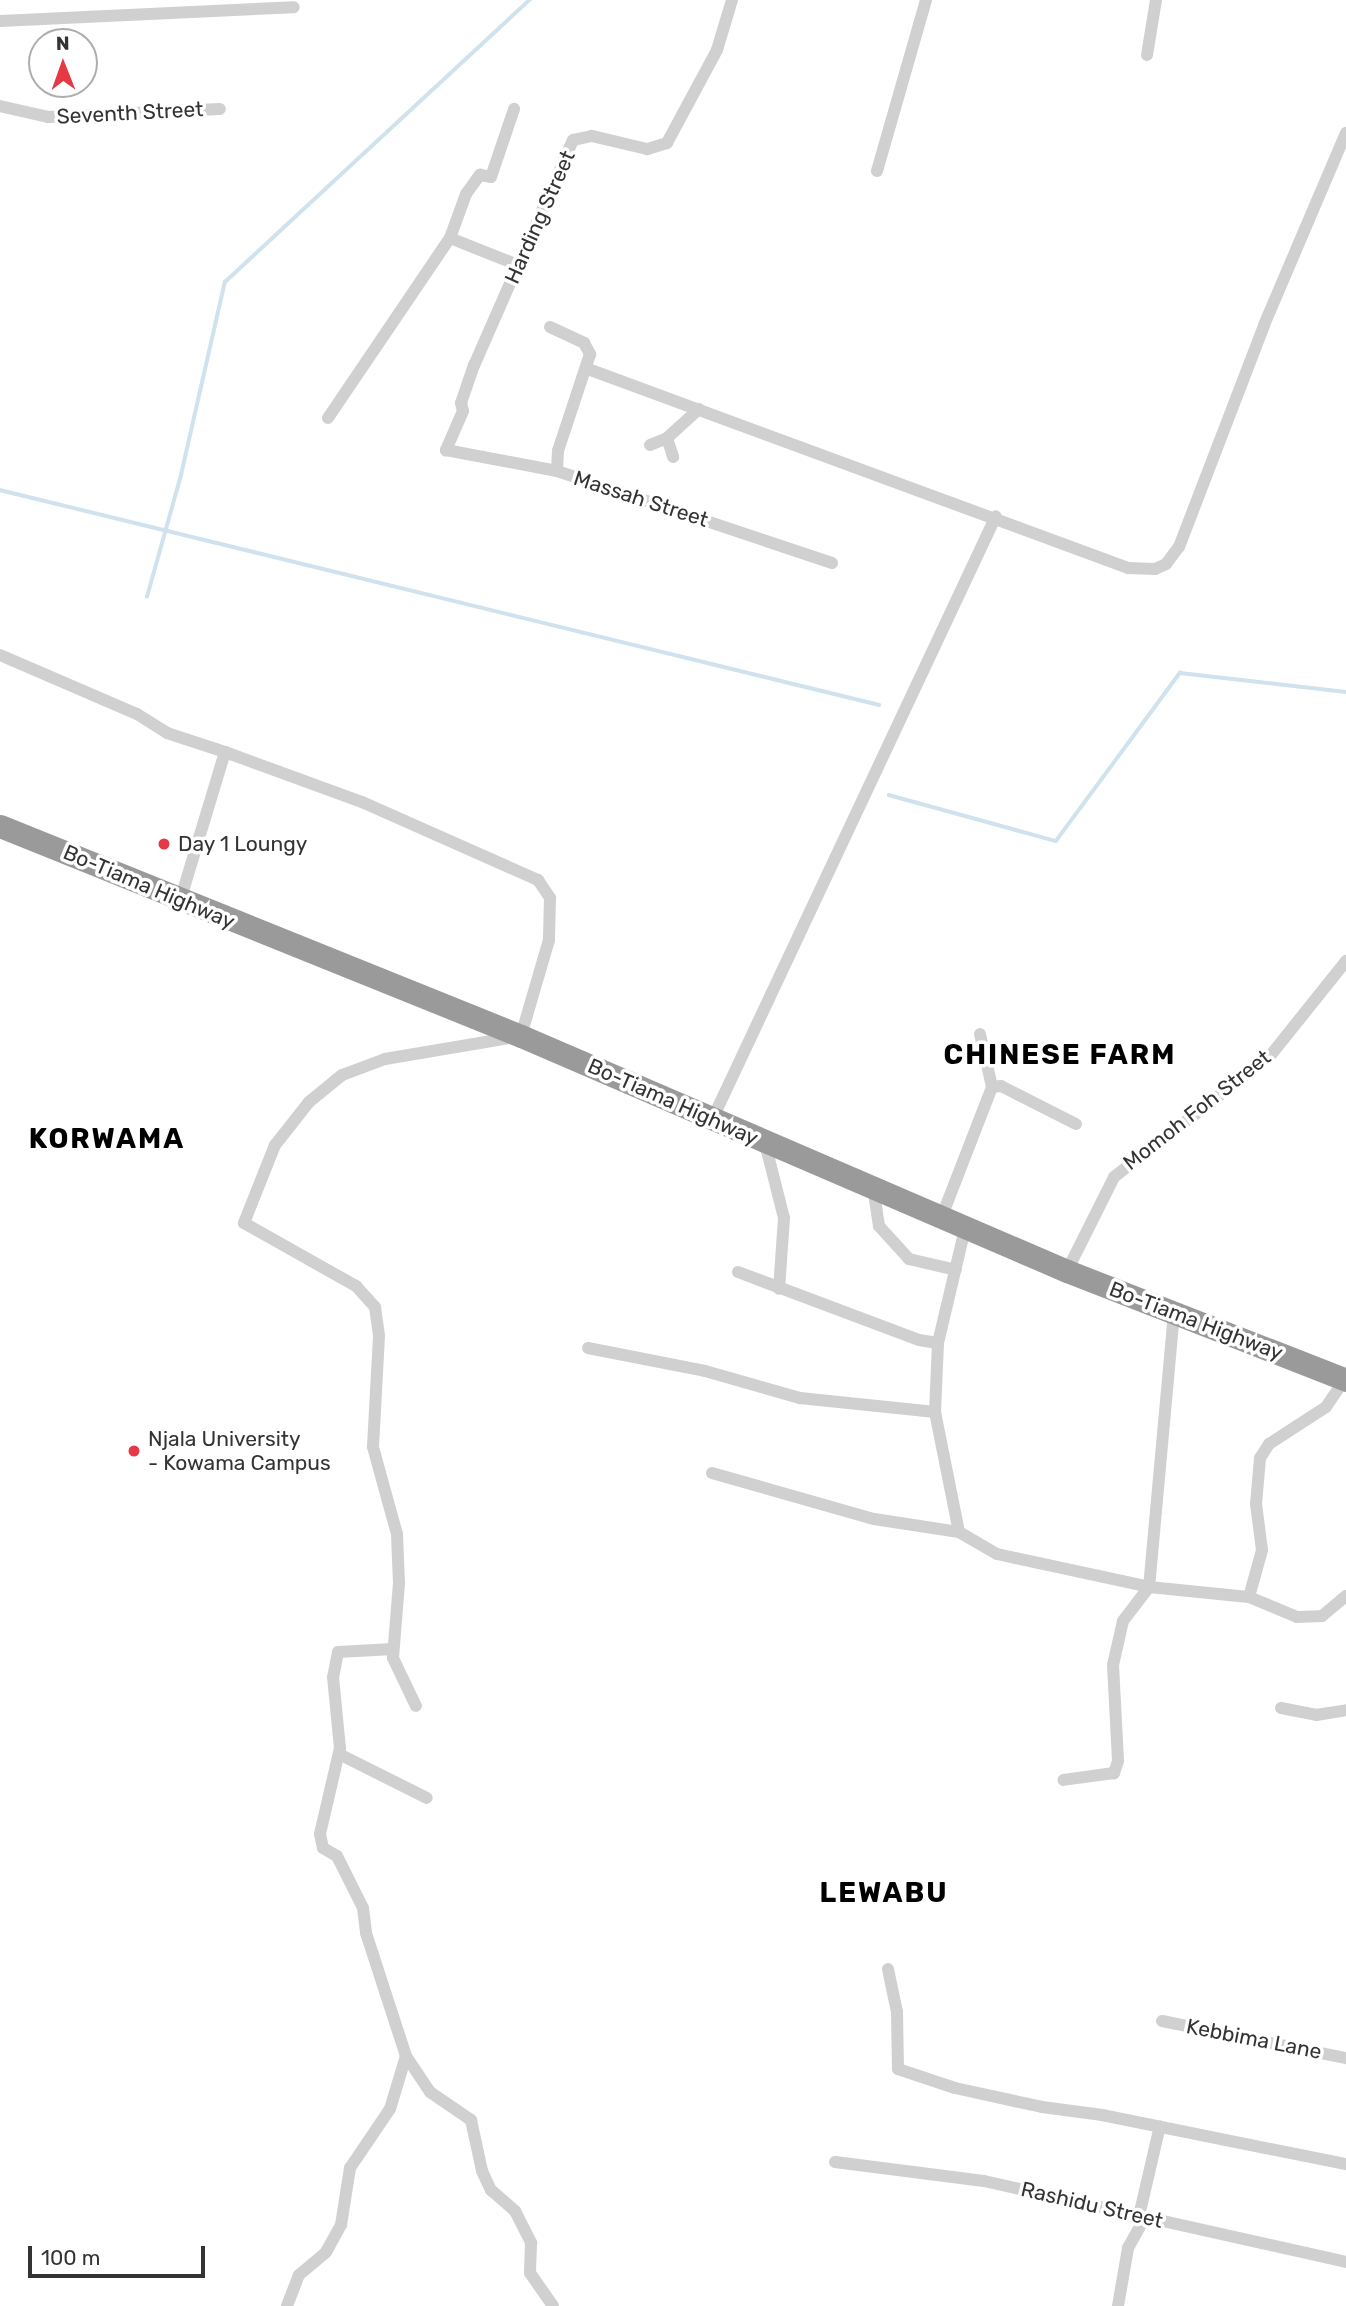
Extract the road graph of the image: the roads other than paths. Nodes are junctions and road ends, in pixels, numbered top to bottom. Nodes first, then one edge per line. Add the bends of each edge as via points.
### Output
1 (732, 0) edge
2 (926, 0) edge
3 (1156, 0) edge
4 (295, 7) dead end
5 (0, 21) edge
6 (1147, 55) dead end
7 (0, 106) edge
8 (220, 108) dead end
9 (514, 109) dead end
10 (1346, 133) edge
11 (877, 170) dead end
12 (450, 239) junction
13 (518, 265) junction
14 (550, 327) dead end
15 (589, 369) junction
16 (699, 409) junction
17 (328, 418) dead end
18 (667, 438) junction
19 (650, 445) dead end
20 (446, 450) joint
21 (673, 457) dead end
22 (557, 471) junction
23 (996, 516) junction
24 (832, 563) dead end
25 (0, 656) edge
26 (225, 752) junction
27 (0, 826) edge
28 (180, 901) junction
29 (1346, 961) edge
30 (980, 1034) dead end
31 (521, 1036) junction
32 (992, 1087) junction
33 (712, 1120) junction
34 (1076, 1124) dead end
35 (765, 1143) junction
36 (873, 1186) junction
37 (942, 1216) junction
38 (966, 1225) junction
39 (956, 1270) junction
40 (1067, 1271) junction
41 (738, 1272) dead end
42 (779, 1289) junction
43 (1174, 1312) junction
44 (938, 1343) junction
45 (588, 1348) dead end
46 (1345, 1379) edge
47 (935, 1412) junction
48 (712, 1473) dead end
49 (959, 1532) junction
50 (1149, 1587) junction
51 (1346, 1596) edge
52 (1250, 1597) junction
53 (393, 1649) junction
54 (416, 1706) dead end
55 (1281, 1708) dead end
56 (1346, 1710) edge
57 (339, 1754) junction
58 (1063, 1780) dead end
59 (427, 1798) dead end
60 (888, 1969) dead end
61 (1162, 2021) dead end
62 (1345, 2054) edge
63 (406, 2056) junction
64 (1160, 2126) junction
65 (835, 2162) dead end
66 (1346, 2164) edge
67 (1142, 2216) junction
68 (1346, 2262) edge
69 (287, 2306) edge
70 (553, 2306) edge
71 (1118, 2306) edge

1 - 13 street, Harding Street via 717,50 667,143 646,149 592,136 573,141
2 - 11 street
3 - 6 street
4 - 5 street
7 - 8 street, Seventh Street via 48,117
9 - 12 street via 491,177 480,175 466,194
10 - 23 street via 1264,325 1179,547 1166,564 1128,568
12 - 13 street
12 - 17 street
13 - 20 street, Harding Street via 474,365 461,404 463,411
14 - 15 street via 584,343 590,354
15 - 16 street
15 - 22 street via 579,380 558,451
16 - 18 street
16 - 23 street
18 - 19 street
18 - 21 street
20 - 22 street, Massah Street
22 - 24 street, Massah Street
23 - 33 street
25 - 26 street via 137,714 167,733
26 - 28 street
26 - 31 street via 362,802 538,880 550,898 549,940
27 - 28 highway, Bo-Tiama Highway
28 - 31 highway, Bo-Tiama Highway
29 - 40 street, Momoh Foh Street via 1270,1056 1114,1177
30 - 32 street
31 - 33 highway, Bo-Tiama Highway
31 - 53 street via 386,1059 342,1075 309,1102 275,1145 244,1223 356,1286 375,1307 379,1336 373,1447 397,1534 399,1583
32 - 34 street via 1001,1086
32 - 37 street
33 - 35 highway, Bo-Tiama Highway
35 - 36 highway, Bo-Tiama Highway
35 - 42 street via 784,1218
36 - 37 highway, Bo-Tiama Highway
36 - 39 street via 879,1226 909,1259
37 - 38 highway, Bo-Tiama Highway
38 - 39 street
38 - 40 highway, Bo-Tiama Highway
39 - 44 street
40 - 43 highway, Bo-Tiama Highway
41 - 42 street
42 - 44 street
43 - 46 highway, Bo-Tiama Highway
43 - 50 street
44 - 47 street
45 - 47 street via 705,1371 800,1398
46 - 52 street via 1326,1406 1269,1444 1260,1458 1256,1504 1262,1550
47 - 49 street
48 - 49 street via 874,1519
49 - 50 street via 997,1553
50 - 52 street
50 - 58 street via 1123,1621 1113,1665 1118,1761 1114,1773
51 - 52 street via 1322,1616 1297,1617
53 - 54 street
53 - 57 street via 338,1652 333,1678
55 - 56 street via 1316,1715
57 - 59 street
57 - 63 street via 320,1835 323,1848 337,1856 349,1874 363,1908 366,1933
60 - 64 street via 897,2012 898,2069 954,2088
61 - 62 street, Kebbima Lane
63 - 69 street via 390,2109 350,2168 341,2225 326,2252 299,2275
63 - 70 street via 430,2092 471,2120 482,2172 491,2190 515,2211 531,2243 530,2273
64 - 66 street
64 - 67 street
65 - 67 street, Rashidu Street via 984,2181
67 - 68 street, Rashidu Street
67 - 71 street via 1128,2248

